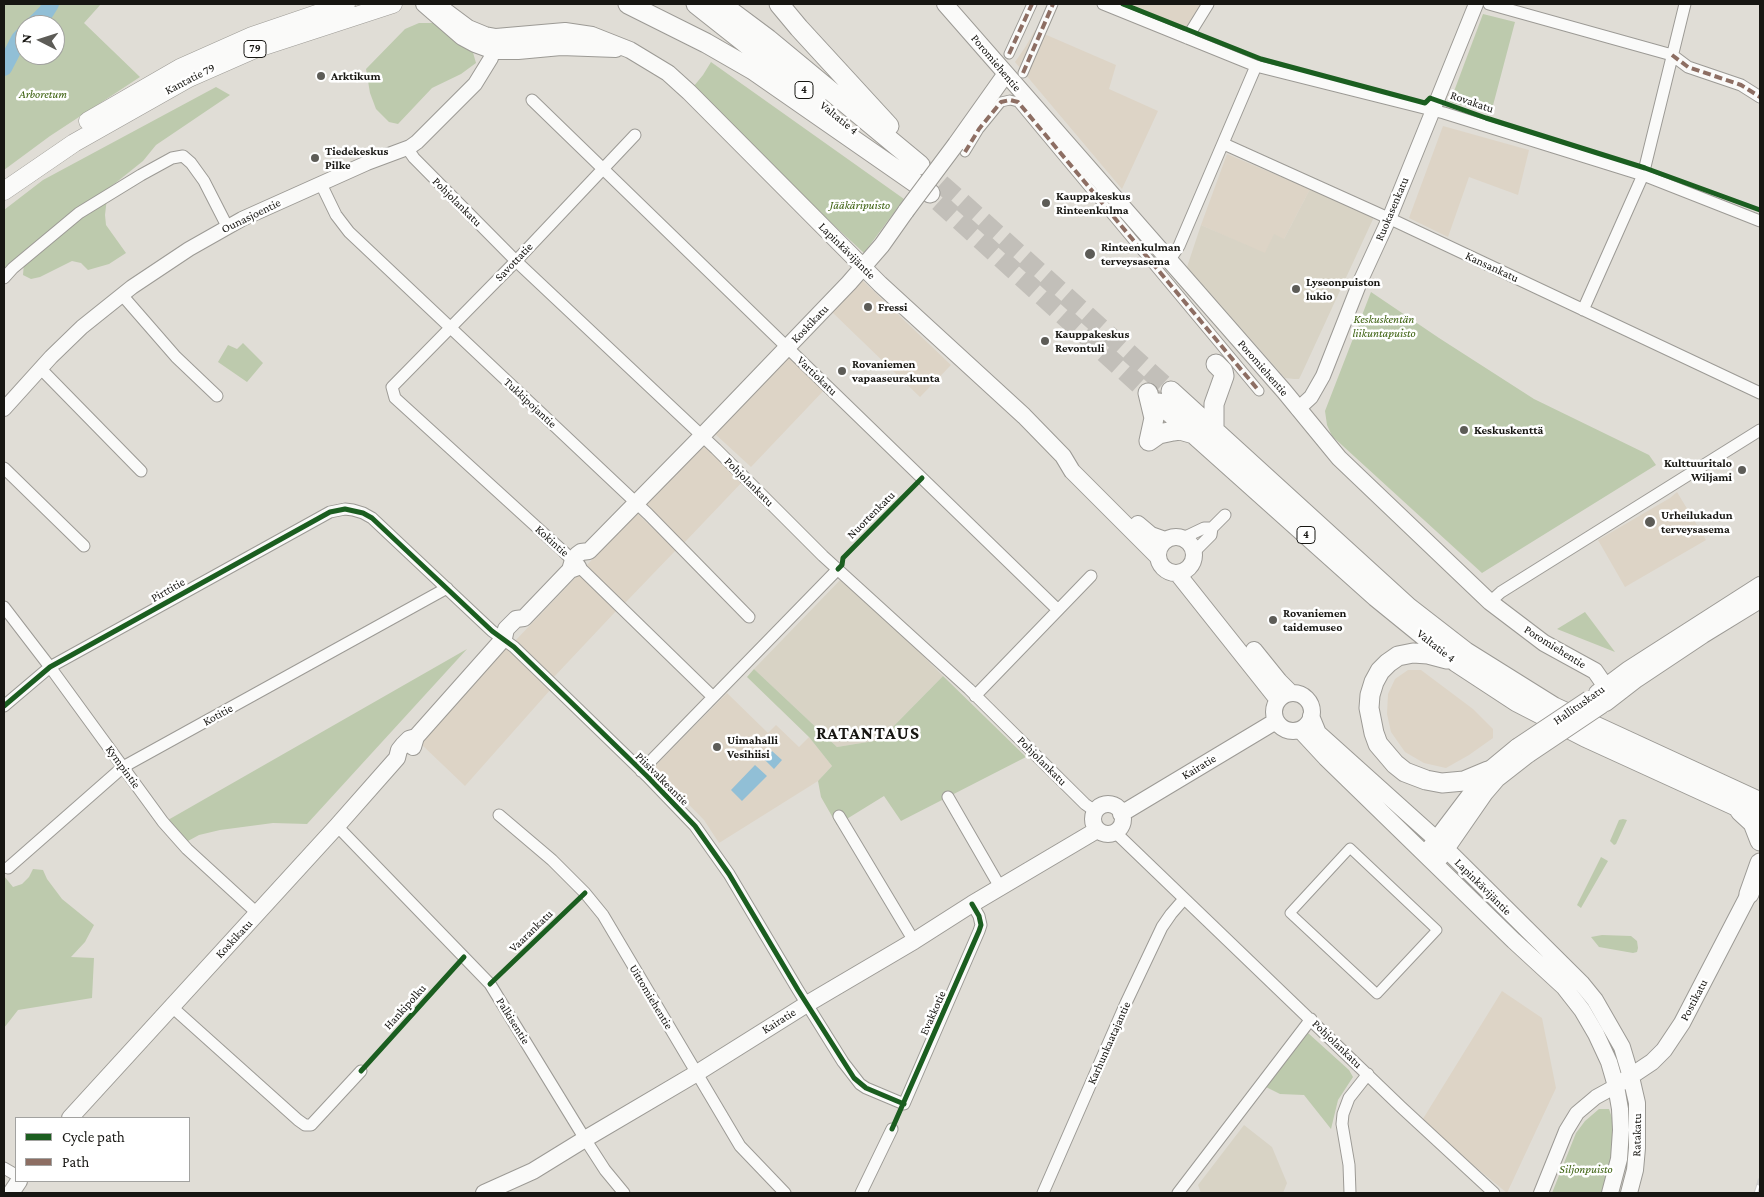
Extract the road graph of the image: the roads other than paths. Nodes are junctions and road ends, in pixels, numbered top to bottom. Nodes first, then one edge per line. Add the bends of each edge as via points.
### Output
1 (346, 4) edge
2 (393, 4) edge
3 (424, 4) edge
4 (436, 4) edge
5 (628, 4) edge
6 (696, 4) edge
7 (722, 4) edge
8 (779, 4) edge
9 (945, 4) edge
10 (1032, 4) edge
11 (1054, 4) edge
12 (1103, 4) edge
13 (1208, 4) edge
14 (1476, 4) edge
15 (1489, 4) edge
16 (1685, 4) edge
17 (449, 9) edge
18 (1186, 38) junction
19 (495, 44) junction
20 (1009, 54) dead end
21 (1672, 55) junction
22 (1256, 66) junction
23 (1023, 73) dead end
24 (1005, 74) junction
25 (1760, 97) edge
26 (532, 100) dead end
27 (1018, 102) joint
28 (1432, 110) junction
29 (634, 135) dead end
30 (1224, 144) junction
31 (407, 148) junction
32 (960, 148) junction
33 (918, 168) junction
34 (603, 169) junction
35 (1644, 175) junction
36 (321, 184) junction
37 (4, 186) edge
38 (4, 191) edge
39 (930, 193) tunnel mouth
40 (1389, 219) junction
41 (1760, 221) edge
42 (227, 226) junction
43 (1169, 260) junction
44 (516, 261) junction
45 (863, 266) junction
46 (4, 278) edge
47 (122, 295) junction
48 (1583, 310) junction
49 (450, 328) junction
50 (787, 347) junction
51 (41, 369) junction
52 (392, 387) joint
53 (1259, 391) dead end
54 (1760, 393) edge
55 (1163, 395) junction
56 (217, 396) dead end
57 (4, 409) edge
58 (1298, 409) junction
59 (1214, 430) junction
60 (1760, 430) edge
61 (1194, 434) junction
62 (702, 436) junction
63 (1063, 456) junction
64 (4, 468) edge
65 (141, 471) dead end
66 (636, 502) junction
67 (352, 510) joint
68 (1225, 514) dead end
69 (1212, 528) junction
70 (1183, 538) junction
71 (1165, 540) junction
72 (84, 546) dead end
73 (1194, 552) junction
74 (1158, 557) junction
75 (574, 565) junction
76 (838, 569) junction
77 (1182, 571) junction
78 (1091, 576) dead end
79 (1760, 585) edge
80 (446, 588) junction
81 (1760, 600) edge
82 (1490, 602) junction
83 (4, 607) edge
84 (1058, 610) junction
85 (749, 617) dead end
86 (504, 638) junction
87 (1456, 662) junction
88 (50, 667) junction
89 (713, 696) junction
90 (975, 696) junction
91 (1284, 696) junction
92 (1602, 697) junction
93 (4, 706) edge
94 (1311, 716) junction
95 (1276, 721) junction
96 (1300, 730) junction
97 (1523, 751) junction
98 (124, 768) junction
99 (1488, 770) junction
100 (641, 771) junction
101 (1760, 788) edge
102 (948, 797) dead end
103 (1737, 799) junction
104 (1760, 802) edge
105 (1095, 811) junction
106 (1121, 814) junction
107 (499, 815) dead end
108 (840, 816) dead end
109 (1760, 817) edge
110 (337, 826) junction
111 (1097, 830) junction
112 (1115, 832) junction
113 (1760, 841) edge
114 (1442, 846) junction
115 (1430, 858) junction
116 (1760, 863) edge
117 (8, 868) dead end
118 (1760, 878) edge
119 (1000, 888) junction
120 (1750, 894) junction
121 (1184, 899) junction
122 (972, 904) junction
123 (1290, 913) joint
124 (258, 914) junction
125 (914, 941) junction
126 (807, 1004) junction
127 (172, 1007) junction
128 (1311, 1019) junction
129 (361, 1071) dead end
130 (697, 1073) junction
131 (1368, 1074) junction
132 (1631, 1076) junction
133 (1616, 1086) junction
134 (904, 1104) joint
135 (71, 1117) edge
136 (892, 1129) dead end
137 (585, 1138) junction
138 (4, 1168) edge
139 (15, 1174) edge
140 (18, 1182) edge
141 (11, 1193) edge
142 (484, 1193) edge
143 (624, 1193) edge
144 (785, 1193) edge
145 (861, 1193) edge
146 (1042, 1193) edge
147 (1178, 1193) edge
148 (1350, 1193) edge
149 (1494, 1193) edge
150 (1541, 1193) edge
151 (1610, 1193) edge
152 (1629, 1193) edge

1 - 37 main road, Kantatie 79 / 79 via 252,36 173,72 69,133
2 - 38 main road, Kantatie 79 / 79 via 255,49 189,78 74,143
3 - 19 main road, Lapinkävijäntie via 462,37 475,44
4 - 17 main road, Lapinkävijäntie
5 - 39 highway via 753,70
6 - 33 highway, Valtatie 4 / 4
7 - 33 highway, Valtatie 4 / 4 via 768,38
8 - 33 highway
9 - 24 main road, Poromiehentie
10 - 20 street
11 - 23 street
12 - 18 street, Rovakatu
13 - 18 street
14 - 28 street, Ruokasenkatu
15 - 21 street
16 - 21 street
17 - 19 main road, Lapinkävijäntie
18 - 22 street, Rovakatu
19 - 31 street, Ounasjoentie via 487,67 476,84
19 - 45 main road, Lapinkävijäntie via 518,51 561,47 630,50 668,73 689,92
21 - 25 street via 1688,66 1741,85
21 - 35 street
22 - 28 street, Rovakatu
22 - 30 street
24 - 32 main road, Koskikatu
24 - 43 main road, Poromiehentie
26 - 34 street, Vartiokatu
27 - 32 street, Koskikatu via 1001,102
27 - 53 street, Poromiehentie
28 - 35 street, Rovakatu
28 - 40 street, Ruokasenkatu
29 - 34 street, Savottatie
30 - 40 street, Kansankatu
30 - 43 street via 1179,246
31 - 36 street, Ounasjoentie
31 - 44 street, Pohjolankatu
32 - 45 main road, Koskikatu, bridge
34 - 44 street, Savottatie
34 - 50 street, Vartiokatu
35 - 41 street, Rovakatu
35 - 48 street
36 - 42 street, Ounasjoentie
36 - 49 street, Tukkipojantie via 336,215 349,232
40 - 48 street, Kansankatu
40 - 58 street, Ruokasenkatu via 1323,376 1311,397
42 - 46 street via 191,163 184,156 172,158 79,213
42 - 47 street, Ounasjoentie
43 - 58 main road, Poromiehentie
44 - 49 street, Savottatie
44 - 62 street, Pohjolankatu
45 - 50 main road, Koskikatu
45 - 63 main road, Lapinkävijäntie
47 - 51 street, Ounasjoentie via 82,327
47 - 56 street via 176,358
48 - 54 street, Kansankatu
49 - 52 street, Savottatie
49 - 66 street, Tukkipojantie
50 - 62 main road, Koskikatu
50 - 84 street, Vartiokatu
51 - 57 street, Ounasjoentie
51 - 65 street
52 - 75 street, Kokintie via 394,398
55 - 59 highway, Valtatie 4 / 4
55 - 59 highway via 1196,399 1206,395 1217,376 1216,364 1224,376 1214,404
55 - 61 highway, Valtatie 4 / 4
55 - 61 highway via 1149,441 1159,434 1173,431
58 - 82 main road, Poromiehentie via 1338,458
59 - 103 highway, Valtatie 4 / 4 via 1408,607 1466,652 1554,707
60 - 82 street
61 - 87 highway, Valtatie 4 / 4 via 1376,598
62 - 66 main road, Koskikatu
62 - 76 street, Pohjolankatu
63 - 71 main road, Lapinkävijäntie via 1078,464 1151,535
63 - 74 main road, Lapinkävijäntie via 1072,471
64 - 72 street
66 - 75 main road, Koskikatu via 588,551 588,558
66 - 85 street, Tukkipojantie
67 - 80 street, Piisivalkeantie via 372,518
67 - 88 street, Pirttitie via 330,512
68 - 69 street
69 - 70 street via 1204,528
69 - 73 street via 1211,535
70 - 71 main road
70 - 73 main road
71 - 74 main road via 1159,548
73 - 77 main road via 1193,562
74 - 77 main road via 1168,571
75 - 86 main road, Koskikatu via 524,618 523,626 513,636
75 - 89 street, Kokintie
76 - 89 street
76 - 90 street, Pohjolankatu
77 - 91 main road
78 - 84 street
79 - 92 main road, Hallituskatu via 1629,669
80 - 86 street, Piisivalkeantie via 492,631
80 - 98 street, Kotitie
81 - 92 main road, Hallituskatu via 1637,679
82 - 92 main road, Poromiehentie via 1544,643 1595,671
83 - 88 street, Kympintie
84 - 90 street
86 - 100 street, Piisivalkeantie
86 - 110 main road, Koskikatu via 416,737 409,752 397,758
87 - 99 highway via 1413,653 1388,662 1374,682 1370,695 1374,734 1395,764 1405,772 1426,780 1442,783 1464,781
87 - 103 highway, Valtatie 4 / 4 via 1517,702 1568,729
88 - 93 street, Pirttitie
88 - 98 street, Kympintie
89 - 100 street
90 - 105 street, Pohjolankatu
91 - 94 main road via 1302,695 1312,708
91 - 95 main road via 1274,710
92 - 97 main road, Hallituskatu, bridge
94 - 96 main road
94 - 114 main road, Lapinkävijäntie via 1318,733
95 - 96 main road via 1286,730
95 - 106 main road, Kairatie
96 - 115 main road, Lapinkävijäntie
97 - 99 main road, Hallituskatu
97 - 114 main road, Hallituskatu
98 - 117 street, Kotitie
98 - 124 street, Kympintie via 187,849
99 - 114 main road, Hallituskatu
100 - 126 street, Piisivalkeantie via 695,826 717,856
101 - 103 highway
102 - 119 street
103 - 104 highway, Valtatie 4 / 4
103 - 109 highway, Valtatie 4 / 4
103 - 113 highway
105 - 106 main road via 1106,804 1116,806
105 - 111 main road via 1093,821
106 - 112 main road via 1121,826
107 - 130 street, Uittomiehentie via 552,860 603,915
108 - 125 street
110 - 124 main road, Koskikatu
110 - 137 street, Palkisentie via 490,984
111 - 112 main road via 1105,834
111 - 119 main road, Kairatie
112 - 121 street, Pohjolankatu
114 - 115 main road, Hallituskatu
114 - 132 main road, Lapinkävijäntie via 1588,992 1622,1047
115 - 133 main road, Lapinkävijäntie via 1571,995 1596,1034
116 - 120 highway
118 - 120 highway
119 - 122 main road, Kairatie
120 - 132 main road, Postikatu via 1682,1023 1664,1050
121 - 128 street, Pohjolankatu
121 - 146 street, Karhunkaatajantie via 1162,928
122 - 125 main road, Kairatie
122 - 134 street, Evakkotie via 979,916 979,931
123 - 123 street via 1377,994 1437,930 1350,848
124 - 127 main road, Koskikatu
125 - 126 main road, Kairatie
126 - 130 main road, Kairatie
126 - 134 street, Piisivalkeantie via 860,1084
127 - 129 street via 305,1125 311,1125
127 - 135 main road, Koskikatu
128 - 131 street, Pohjolankatu
128 - 147 street
130 - 137 main road, Kairatie
130 - 144 street, Uittomiehentie via 740,1146
131 - 148 street via 1349,1098 1343,1114
131 - 149 street, Pohjolankatu
132 - 133 main road, Postikatu
132 - 152 main road, Ratakatu via 1638,1128 1636,1161
133 - 150 street via 1577,1113
133 - 151 main road, Ratakatu via 1621,1145
136 - 145 street
137 - 142 main road, Kairatie via 533,1172
137 - 143 street, Palkisentie
138 - 139 street
140 - 141 main road

